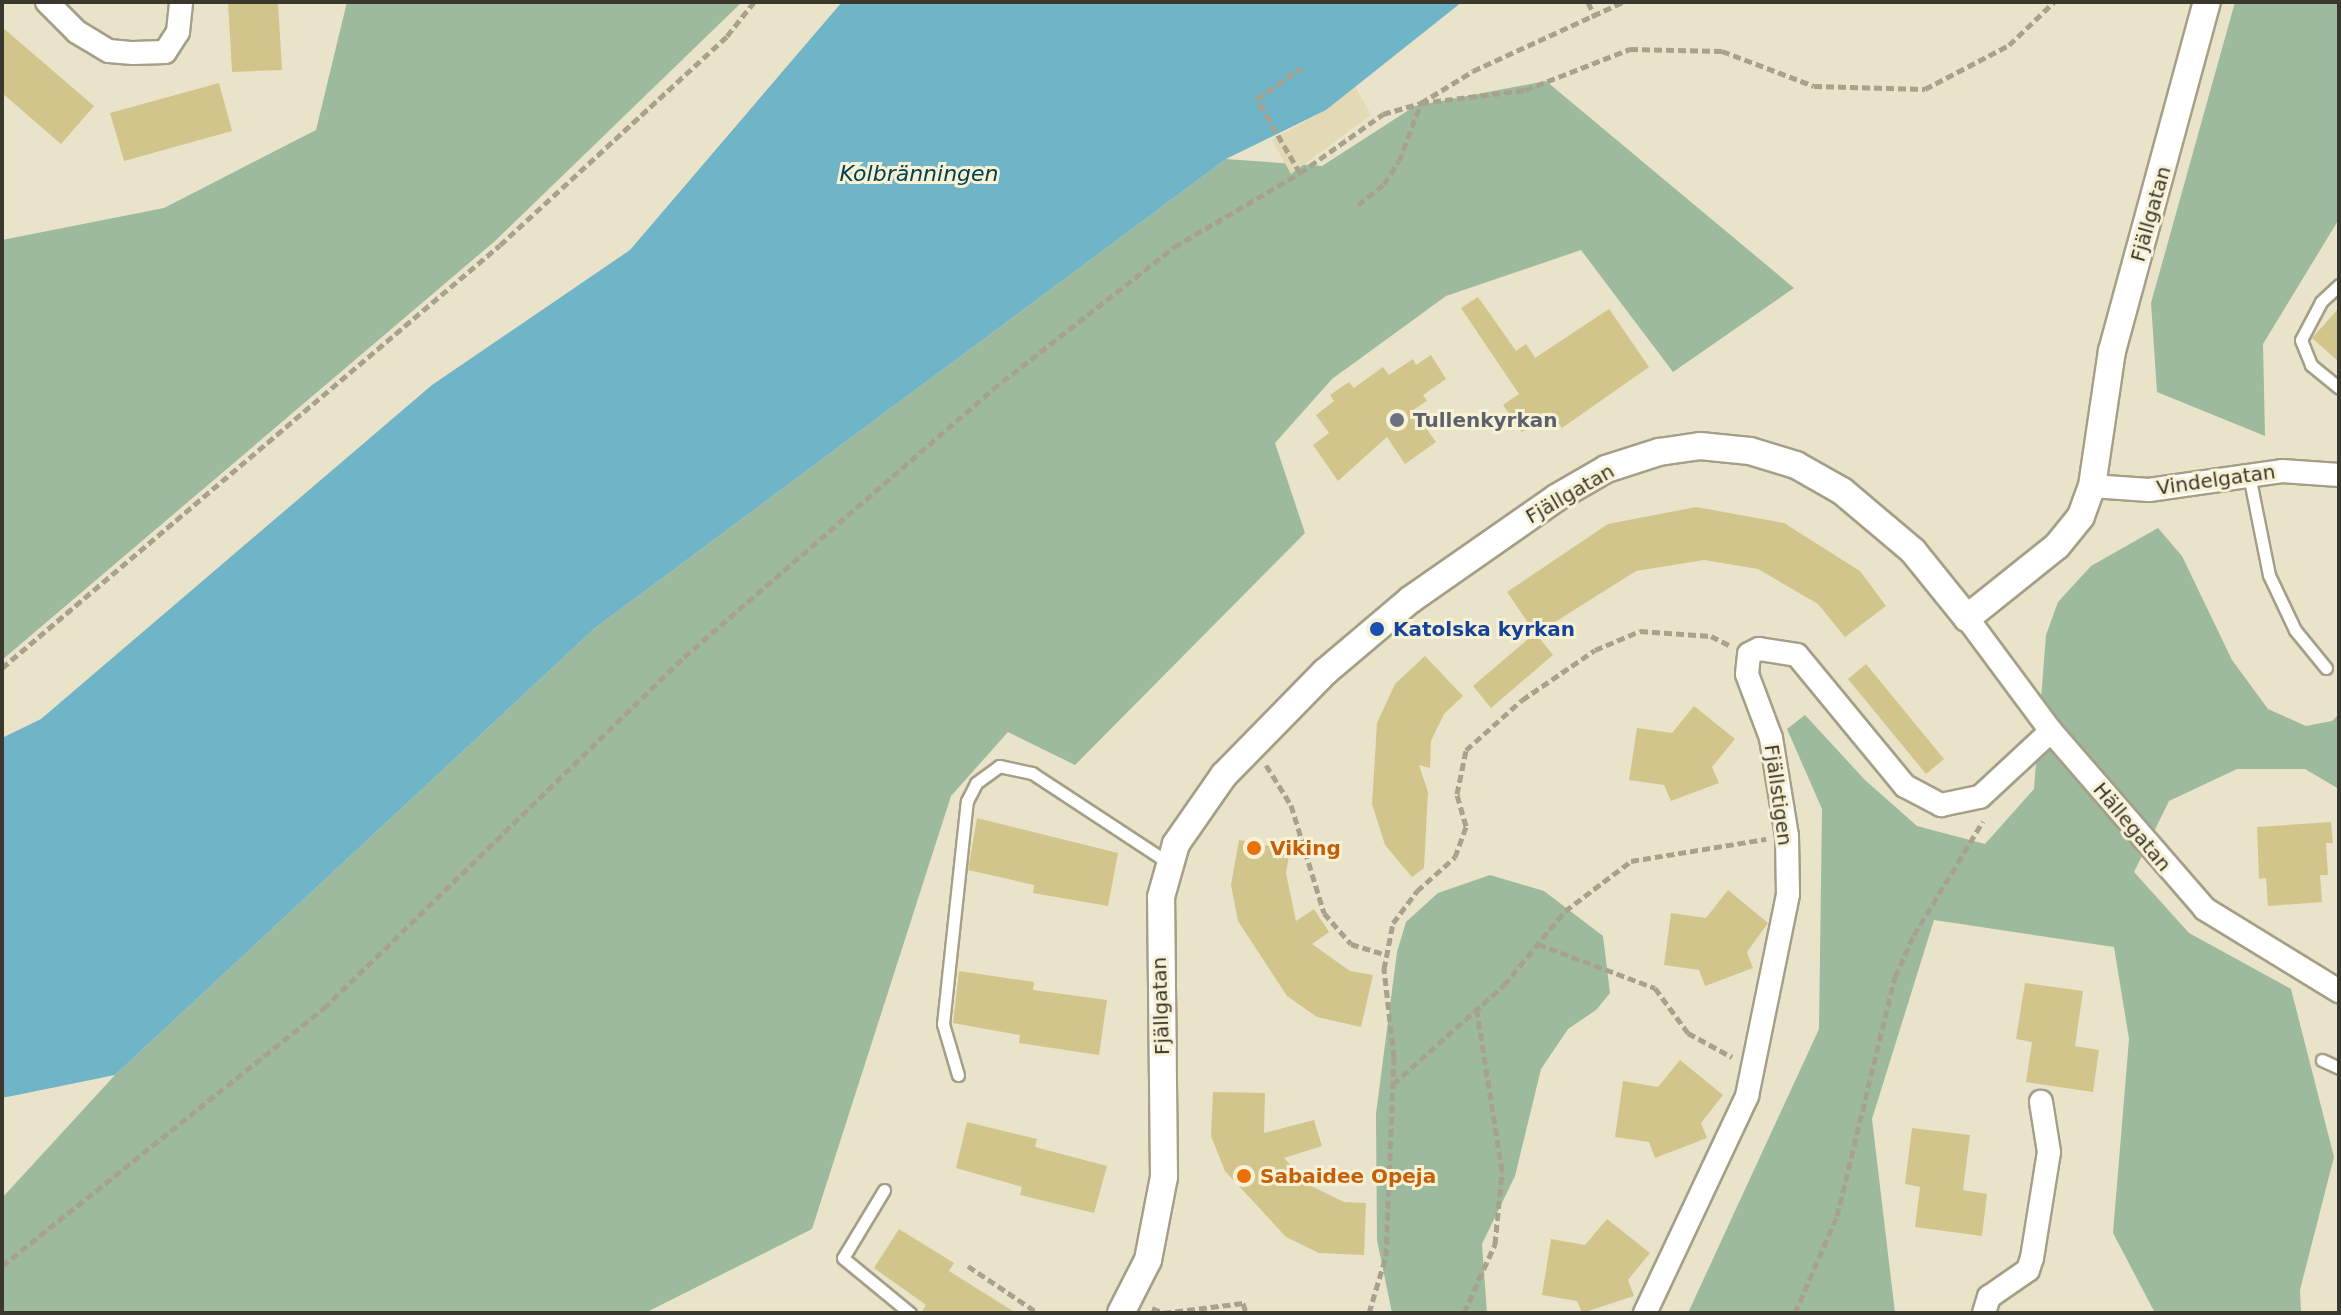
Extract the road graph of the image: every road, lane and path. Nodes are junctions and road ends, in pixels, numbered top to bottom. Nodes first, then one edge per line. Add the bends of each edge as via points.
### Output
1 (47, 2) edge
2 (181, 2) edge
3 (754, 2) edge
4 (1588, 2) edge
5 (1623, 2) edge
6 (2054, 2) edge
7 (2207, 2) edge
8 (1595, 17) junction
9 (1301, 68) dead end
10 (1421, 103) junction
11 (1300, 173) junction
12 (1358, 205) dead end
13 (2339, 285) edge
14 (2339, 388) edge
15 (2249, 474) junction
16 (2339, 475) edge
17 (2092, 486) junction
18 (1967, 618) junction
19 (1749, 654) junction
20 (2, 668) edge
21 (2326, 668) dead end
22 (2051, 731) junction
23 (1252, 744) junction
24 (1980, 797) junction
25 (1787, 836) junction
26 (1170, 864) junction
27 (1538, 944) junction
28 (1387, 955) junction
29 (2339, 991) edge
30 (1477, 1012) junction
31 (2322, 1060) dead end
32 (2339, 1068) edge
33 (1753, 1069) junction
34 (958, 1075) dead end
35 (1393, 1084) junction
36 (2041, 1102) dead end
37 (884, 1190) dead end
38 (2, 1266) edge
39 (968, 1266) dead end
40 (1126, 1306) edge
41 (910, 1313) edge
42 (1038, 1313) edge
43 (1246, 1313) edge
44 (1369, 1313) edge
45 (1464, 1313) edge
46 (1645, 1313) edge
47 (1795, 1313) edge
48 (1984, 1313) edge

1 - 2 street via 77,32 109,51 133,53 165,52 178,32
3 - 20 path via 727,36 500,245
4 - 8 path
5 - 8 path
6 - 10 path via 2009,45 1925,89 1814,86 1722,51 1630,49 1525,90
7 - 17 street, Fjällgatan via 2112,351
8 - 10 path via 1473,71
9 - 11 path via 1257,99
10 - 11 path via 1383,114
10 - 12 path via 1399,161 1384,184
11 - 38 path via 1174,247 993,389 684,657 324,1008
13 - 14 lane via 2321,302 2301,340 2311,365
15 - 16 street, Vindelgatan
15 - 17 street, Vindelgatan via 2149,490
15 - 21 lane via 2269,575 2295,630
17 - 18 street, Fjällgatan via 2081,516 2057,546
18 - 22 street, Hällegatan
18 - 23 street, Fjällgatan via 1913,551 1842,491 1796,465 1750,451 1700,446 1659,452 1606,469 1556,498 1410,600
19 - 24 street via 1759,649 1797,655 1905,786 1926,800 1957,805
19 - 25 street, Fjällstigen via 1747,674 1771,738
19 - 28 path via 1711,636 1640,631 1595,650 1522,700 1466,750 1457,794 1466,826 1455,857 1417,891 1393,923
22 - 24 street
22 - 29 street, Hällegatan via 2205,909
23 - 26 street, Fjällgatan via 1191,822
23 - 28 path via 1291,805 1324,913 1351,944
24 - 47 path via 1990,810 1914,935 1895,977 1837,1216
25 - 27 path via 1631,861 1565,911
25 - 33 street, Fjällstigen via 1788,894
26 - 34 lane via 1032,773 999,766 976,783 967,801 943,1024
26 - 40 street, Fjällgatan via 1159,931 1164,1177 1148,1260
27 - 30 path
27 - 33 path via 1655,988 1688,1033
28 - 35 path
30 - 35 path
30 - 45 path via 1502,1171 1495,1244
31 - 32 lane
33 - 46 street, Fjällstigen via 1747,1096 1691,1223
35 - 44 path via 1386,1256
36 - 48 street via 2049,1152 2032,1258 2028,1270 1989,1297
37 - 41 lane via 843,1258
39 - 42 path
40 - 43 path via 1163,1313 1243,1303

